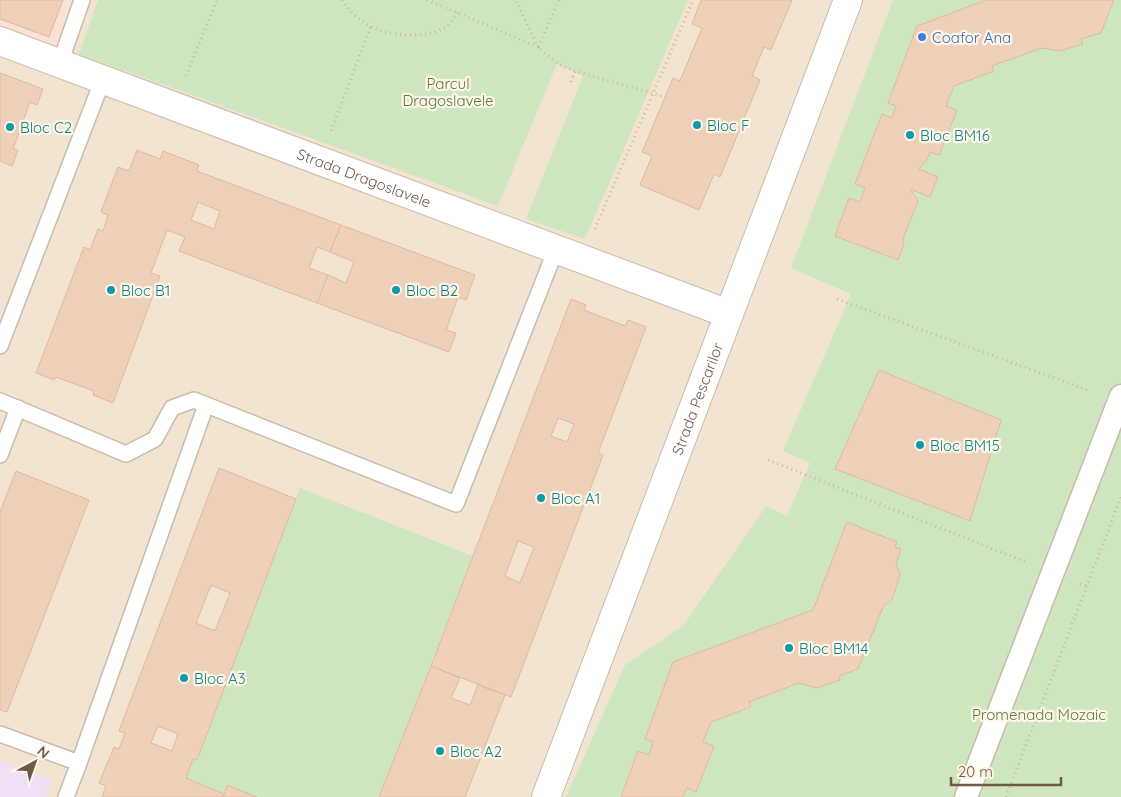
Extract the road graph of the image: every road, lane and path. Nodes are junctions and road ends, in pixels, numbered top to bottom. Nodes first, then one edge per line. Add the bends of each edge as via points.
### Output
1 (82, 0) edge
2 (216, 0) edge
3 (342, 0) edge
4 (427, 0) edge
5 (516, 0) edge
6 (559, 0) edge
7 (692, 0) edge
8 (848, 0) edge
9 (458, 12) junction
10 (371, 26) junction
11 (0, 41) edge
12 (538, 47) junction
13 (60, 63) junction
14 (575, 71) junction
15 (103, 79) junction
16 (571, 82) dead end
17 (653, 93) junction
18 (665, 97) dead end
19 (175, 106) junction
20 (320, 160) junction
21 (556, 249) junction
22 (582, 259) junction
23 (837, 299) dead end
24 (729, 314) junction
25 (0, 346) edge
26 (1120, 399) edge
27 (0, 401) edge
28 (206, 405) junction
29 (18, 408) junction
30 (0, 455) edge
31 (768, 460) dead end
32 (1121, 497) edge
33 (1053, 572) junction
34 (0, 734) edge
35 (79, 763) junction
36 (66, 797) edge
37 (546, 797) edge
38 (966, 797) edge
39 (1006, 797) edge

1 - 13 lane
2 - 19 path
3 - 10 path via 354,15
4 - 9 path
5 - 12 path
6 - 12 path
7 - 17 path
8 - 24 street, Strada Pescarilor
9 - 10 path via 444,29 427,35 393,33
9 - 12 path
10 - 20 path
11 - 13 street, Strada Dragoslavele
12 - 14 path via 558,64
13 - 15 street, Strada Dragoslavele
14 - 16 path
14 - 17 path
15 - 19 street, Strada Dragoslavele
15 - 25 lane
17 - 18 path
17 - 22 path
19 - 20 street, Strada Dragoslavele
20 - 21 street, Strada Dragoslavele
21 - 22 street, Strada Dragoslavele
21 - 28 lane via 456,504
22 - 24 street, Strada Dragoslavele
23 - 26 path
24 - 37 street, Strada Pescarilor
26 - 33 street
27 - 29 lane
28 - 29 lane via 194,400 172,408 155,438 126,454
28 - 35 lane
29 - 30 lane
31 - 33 path
32 - 39 path
33 - 38 street
34 - 35 lane
35 - 36 lane

